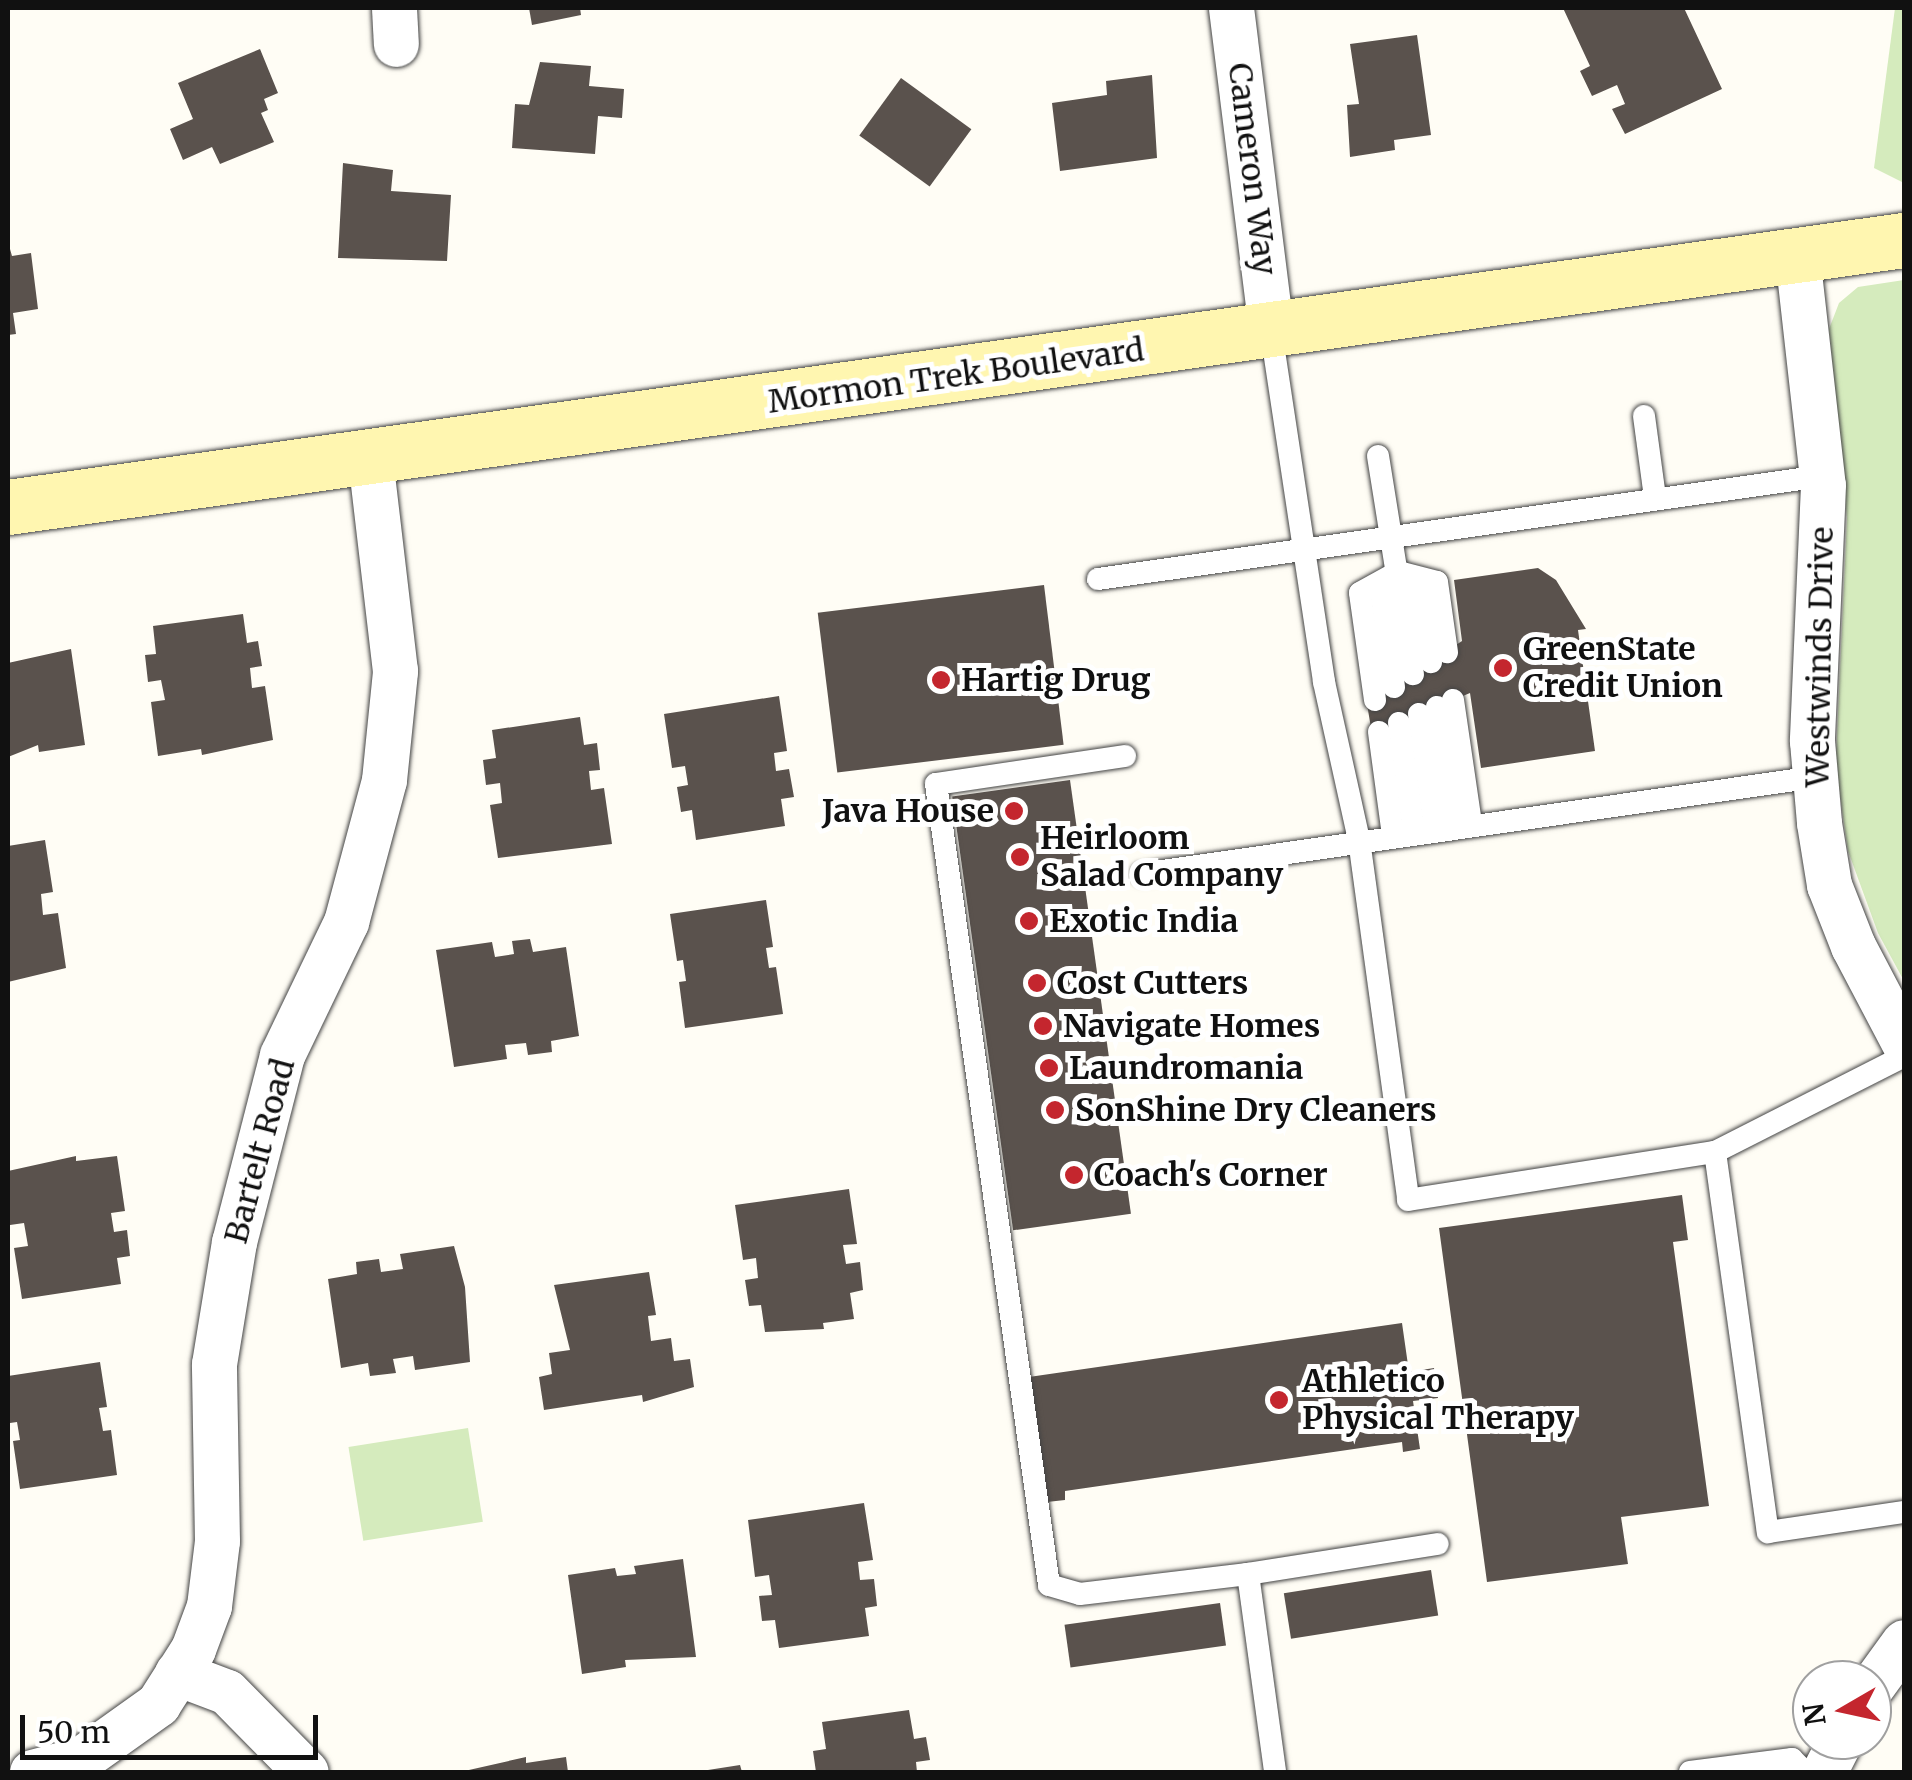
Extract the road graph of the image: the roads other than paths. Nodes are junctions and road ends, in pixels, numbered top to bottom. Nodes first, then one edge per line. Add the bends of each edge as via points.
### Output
1 (1231, 8) edge
2 (1904, 240) edge
3 (1797, 255) junction
4 (1271, 331) junction
5 (1644, 416) dead end
6 (1378, 456) dead end
7 (370, 457) junction
8 (1822, 476) junction
9 (1655, 496) junction
10 (8, 507) edge
11 (1388, 534) junction
12 (1303, 548) junction
13 (1398, 572) junction
14 (1098, 579) dead end
15 (1412, 675) junction
16 (1417, 715) junction
17 (1125, 756) dead end
18 (1815, 777) junction
19 (1433, 829) junction
20 (1358, 840) junction
21 (1142, 874) dead end
22 (1904, 1043) edge
23 (1904, 1056) edge
24 (1716, 1152) junction
25 (1904, 1512) edge
26 (1438, 1544) dead end
27 (1248, 1574) junction
28 (177, 1673) junction
29 (32, 1772) edge
30 (306, 1772) edge
31 (1275, 1772) edge
32 (1690, 1772) edge
33 (1805, 1772) edge

1 - 4 street, Cameron Way
2 - 3 main road, Mormon Trek Boulevard
3 - 4 main road, Mormon Trek Boulevard
3 - 8 street, Westwinds Drive
4 - 7 main road, Mormon Trek Boulevard
4 - 12 lane
5 - 9 lane
6 - 11 lane
7 - 10 main road, Mormon Trek Boulevard
7 - 28 street, Bartelt Road via 395,670 384,780 346,922 282,1054 242,1208 214,1364 216,1540 209,1606
8 - 9 lane
8 - 18 street, Westwinds Drive
9 - 11 lane
11 - 12 lane
11 - 13 lane
12 - 14 lane
12 - 20 lane
13 - 15 lane
13 - 15 lane via 1437,582
13 - 15 lane via 1360,592
16 - 19 lane
16 - 19 lane
16 - 19 lane
17 - 27 lane via 936,784 1048,1584 1080,1594
18 - 19 lane
18 - 22 street, Westwinds Drive via 1829,885
19 - 20 lane
20 - 21 lane
20 - 24 lane via 1408,1200
23 - 24 lane
24 - 25 lane via 1768,1532
26 - 27 lane
27 - 31 lane
28 - 29 street, Bartelt Road via 158,1704 126,1730 81,1760
28 - 30 street via 227,1692
32 - 33 lane via 1792,1758

